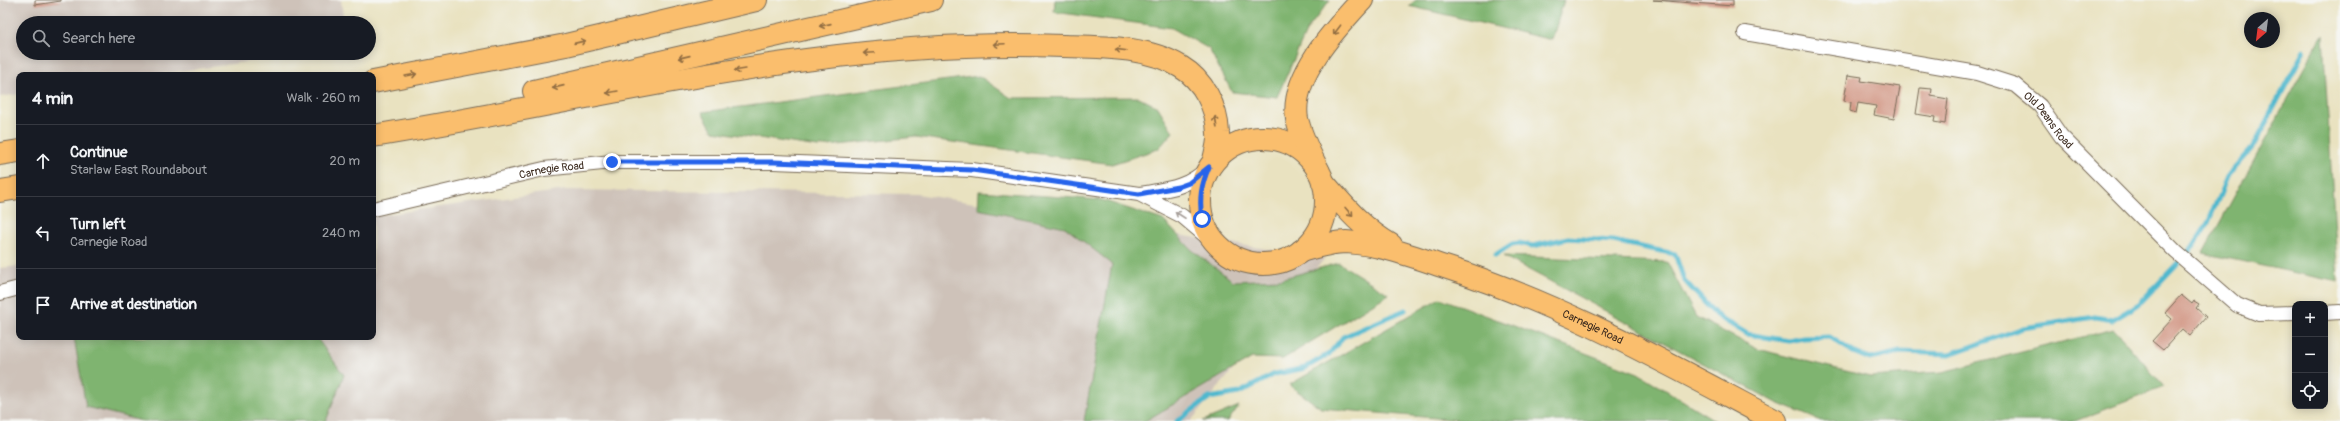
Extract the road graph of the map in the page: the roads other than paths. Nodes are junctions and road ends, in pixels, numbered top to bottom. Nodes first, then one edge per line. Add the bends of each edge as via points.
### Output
1 (756, 0) edge
2 (931, 0) edge
3 (1362, 0) edge
4 (1744, 33) dead end
5 (376, 81) edge
6 (376, 121) edge
7 (376, 135) edge
8 (16, 151) edge
9 (0, 154) edge
10 (1212, 164) junction
11 (1321, 176) junction
12 (16, 188) edge
13 (0, 191) edge
14 (16, 193) edge
15 (1139, 194) junction
16 (0, 196) edge
17 (376, 208) edge
18 (1221, 249) junction
19 (1301, 251) junction
20 (1400, 251) junction
21 (16, 289) edge
22 (0, 293) edge
23 (2328, 312) edge
24 (2340, 312) edge
25 (2292, 313) edge
26 (1776, 421) edge

5 -> 1 main road via 566,45
2 -> 6 main road via 553,88
3 -> 11 main road via 1346,17 1310,66 1301,82 1297,98 1297,118 1303,138
4 - 25 street, Old Deans Road via 1977,73 2015,85 2040,106 2060,136 2176,252 2238,305 2259,314
10 -> 7 main road via 1218,134 1215,113 1210,98 1191,74 1180,66 1166,59 1134,51 1008,43 844,54 694,77
8 - 9 main road
10 - 11 main road via 1230,147 1242,142 1269,138 1288,143 1300,150
10 - 15 street, Carnegie Road via 1184,185
10 - 18 main road via 1202,183 1199,201 1202,219 1209,235
11 - 19 main road via 1326,205 1321,227 1312,241
11 -> 20 main road, Carnegie Road via 1366,229
12 - 13 main road
14 - 16 main road
15 - 17 street, Carnegie Road via 972,170 774,162 612,162 544,169
18 -> 15 street, Carnegie Road via 1182,216
18 - 19 main road via 1239,260 1261,264 1282,261
19 - 20 main road, Carnegie Road via 1344,242
20 - 26 main road, Carnegie Road via 1482,278 1552,306 1615,336
21 - 22 street
23 - 24 street

